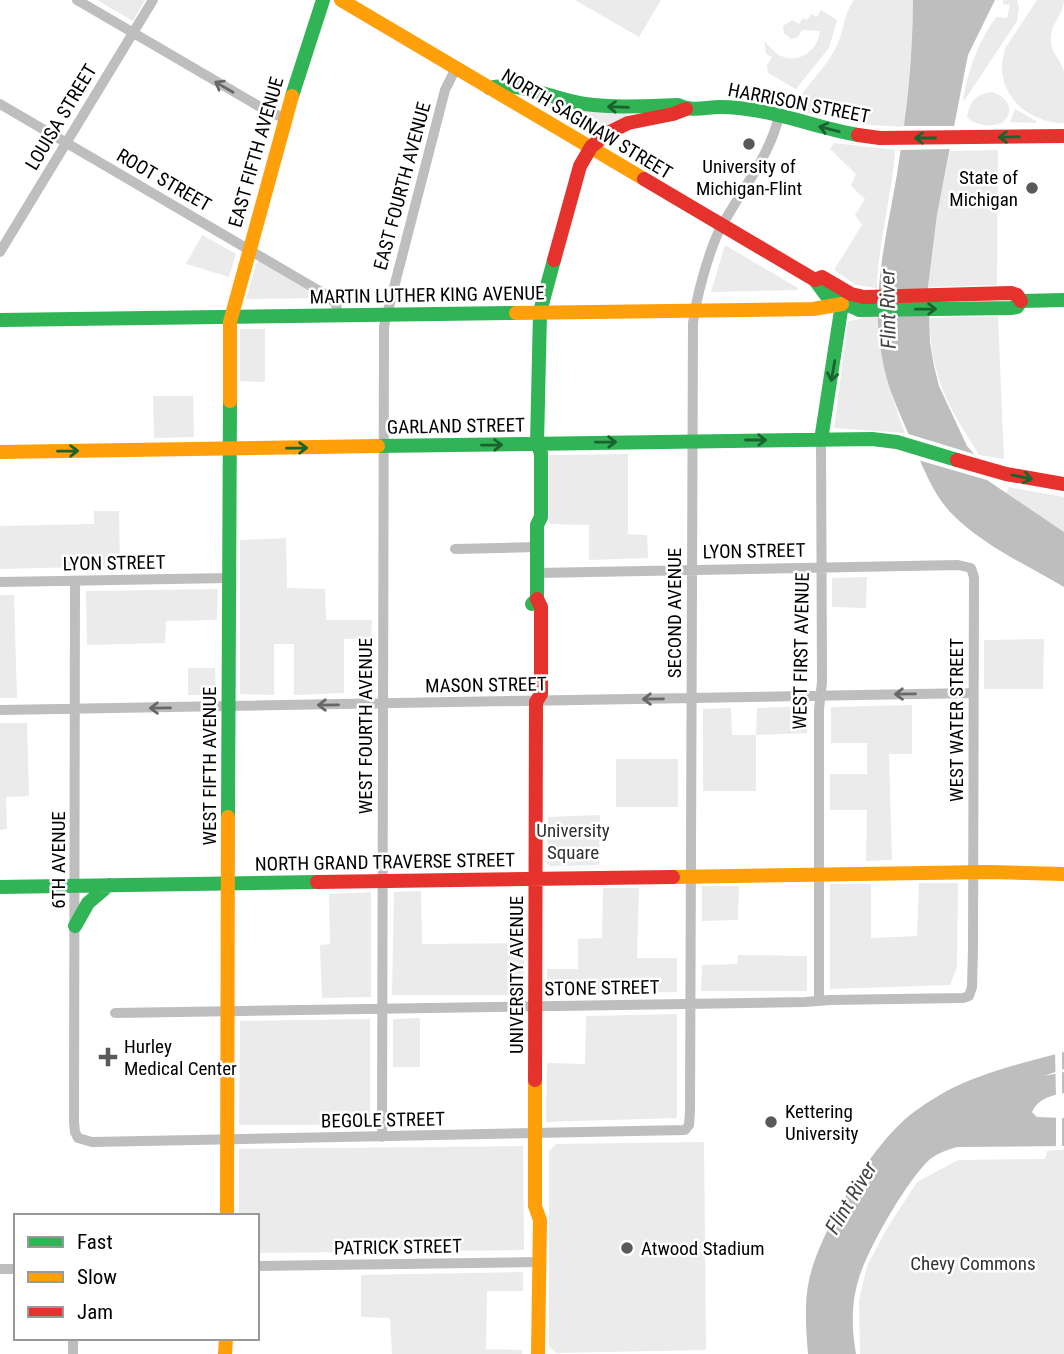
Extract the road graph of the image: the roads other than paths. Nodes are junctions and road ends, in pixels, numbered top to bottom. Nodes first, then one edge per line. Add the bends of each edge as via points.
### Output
1 (77, 0) edge
2 (153, 0) edge
3 (323, 0) edge
4 (341, 0) edge
5 (132, 33) junction
6 (456, 68) junction
7 (489, 88) junction
8 (0, 104) edge
9 (686, 108) junction
10 (779, 116) junction
11 (285, 118) junction
12 (1064, 136) edge
13 (65, 143) junction
14 (590, 149) junction
15 (723, 225) junction
16 (248, 249) junction
17 (0, 252) edge
18 (846, 298) junction
19 (1064, 300) edge
20 (695, 310) junction
21 (540, 312) junction
22 (338, 315) junction
23 (386, 315) junction
24 (231, 317) junction
25 (0, 320) edge
26 (821, 440) junction
27 (692, 441) junction
28 (537, 444) junction
29 (383, 446) junction
30 (229, 449) junction
31 (0, 452) edge
32 (1064, 484) edge
33 (537, 547) junction
34 (456, 549) dead end
35 (822, 568) junction
36 (971, 568) joint
37 (691, 570) junction
38 (537, 573) junction
39 (229, 578) junction
40 (75, 581) junction
41 (0, 582) edge
42 (974, 693) junction
43 (821, 696) junction
44 (692, 698) junction
45 (537, 702) junction
46 (383, 704) junction
47 (228, 707) junction
48 (75, 709) junction
49 (0, 710) edge
50 (973, 872) junction
51 (1064, 874) edge
52 (819, 875) junction
53 (690, 877) junction
54 (536, 879) junction
55 (382, 882) junction
56 (228, 883) junction
57 (109, 885) junction
58 (75, 886) junction
59 (0, 887) edge
60 (75, 926) junction
61 (963, 998) joint
62 (819, 1001) junction
63 (690, 1004) junction
64 (536, 1007) junction
65 (382, 1009) junction
66 (228, 1011) junction
67 (115, 1013) dead end
68 (688, 1128) joint
69 (535, 1134) junction
70 (382, 1137) junction
71 (78, 1138) joint
72 (227, 1140) junction
73 (227, 1214) edge
74 (535, 1262) junction
75 (259, 1266) edge
76 (532, 1354) edge
77 (538, 1354) edge

1 - 5 street
2 - 5 street, LOUISA STREET
3 - 11 street, EAST FIFTH AVENUE
4 - 6 street, NORTH SAGINAW STREET
11 -> 5 street
5 - 13 street, LOUISA STREET
6 - 7 street, NORTH SAGINAW STREET
6 - 23 street, EAST FOURTH AVENUE via 445,90
9 -> 7 street, HARRISON STREET via 591,106 504,86
7 - 14 street, NORTH SAGINAW STREET
8 - 13 street, ROOT STREET
9 - 10 street, HARRISON STREET via 730,108
9 - 14 street, UNIVERSITY AVENUE via 624,124
12 -> 10 street, HARRISON STREET via 896,138 852,134
10 - 15 street, SECOND AVENUE via 772,140
11 - 16 street, EAST FIFTH AVENUE
13 - 16 street, ROOT STREET
13 - 17 street, LOUISA STREET
14 - 15 street, NORTH SAGINAW STREET
14 - 21 street, UNIVERSITY AVENUE via 580,166
15 - 18 street, NORTH SAGINAW STREET via 815,280 817,288
15 - 20 street, SECOND AVENUE
16 - 22 street, ROOT STREET via 330,298
16 - 24 street, EAST FIFTH AVENUE
18 - 19 street via 854,309 873,304 978,302 1014,307 1021,301
18 - 20 street, MARTIN LUTHER KING AVENUE via 813,309
18 -> 26 street, WEST FIRST AVENUE
20 - 21 street, MARTIN LUTHER KING AVENUE
20 - 27 street, SECOND AVENUE
21 - 23 street, MARTIN LUTHER KING AVENUE
21 - 28 street, UNIVERSITY AVENUE
22 - 23 street, MARTIN LUTHER KING AVENUE
22 - 24 street, MARTIN LUTHER KING AVENUE
23 - 29 street, WEST FOURTH AVENUE
24 - 25 street, MARTIN LUTHER KING AVENUE
24 - 30 street, WEST FIFTH AVENUE
27 -> 26 street, GARLAND STREET
26 -> 32 street, GARLAND STREET via 881,440 1015,476
26 - 35 street, WEST FIRST AVENUE
28 -> 27 street, GARLAND STREET
27 - 37 street, SECOND AVENUE
29 -> 28 street, GARLAND STREET
28 - 33 street, UNIVERSITY AVENUE via 541,453
30 -> 29 street, GARLAND STREET
29 - 46 street, WEST FOURTH AVENUE
31 -> 30 street, GARLAND STREET
30 - 39 street, WEST FIFTH AVENUE
33 - 34 street
33 - 38 street, UNIVERSITY AVENUE
35 - 36 street, LYON STREET
35 - 37 street, LYON STREET
35 - 43 street, WEST FIRST AVENUE
36 - 42 street, WEST WATER STREET
37 - 38 street, LYON STREET
37 - 44 street, SECOND AVENUE
38 - 45 street, UNIVERSITY AVENUE via 541,604 541,694
39 - 40 street, LYON STREET
39 - 47 street, WEST FIFTH AVENUE
40 - 41 street, LYON STREET
40 - 48 street, 6TH AVENUE
42 -> 43 street, MASON STREET
42 - 50 street, WEST WATER STREET
43 - 44 street, MASON STREET
43 - 52 street, WEST FIRST AVENUE
44 -> 45 street, MASON STREET
44 - 53 street, SECOND AVENUE
45 - 46 street, MASON STREET
45 - 54 street, UNIVERSITY AVENUE
46 -> 47 street, MASON STREET
46 - 55 street, WEST FOURTH AVENUE
47 -> 48 street, MASON STREET
47 - 56 street, WEST FIFTH AVENUE
48 - 49 street, MASON STREET
48 - 58 street, 6TH AVENUE
50 - 51 street, NORTH GRAND TRAVERSE STREET
50 - 52 street, NORTH GRAND TRAVERSE STREET
50 - 61 street, WEST WATER STREET via 972,987 970,995
52 - 53 street, NORTH GRAND TRAVERSE STREET
52 - 62 street, WEST FIRST AVENUE
53 - 54 street, NORTH GRAND TRAVERSE STREET
53 - 63 street, SECOND AVENUE
54 - 55 street, NORTH GRAND TRAVERSE STREET
54 - 64 street, UNIVERSITY AVENUE
55 - 56 street, NORTH GRAND TRAVERSE STREET
55 - 65 street, WEST FOURTH AVENUE
56 - 57 street, NORTH GRAND TRAVERSE STREET
56 - 66 street, WEST FIFTH AVENUE
57 - 58 street, NORTH GRAND TRAVERSE STREET
57 - 60 street via 88,903
58 - 59 street, NORTH GRAND TRAVERSE STREET
58 - 60 street, 6TH AVENUE
60 - 71 street, 6TH AVENUE via 74,1126
61 - 62 street, STONE STREET
62 - 63 street, STONE STREET
63 - 64 street, STONE STREET
63 - 68 street, SECOND AVENUE
64 - 65 street, STONE STREET
64 - 69 street, UNIVERSITY AVENUE
65 - 66 street, STONE STREET
65 - 70 street, WEST FOURTH AVENUE
66 - 67 street, STONE STREET
66 - 72 street, WEST FIFTH AVENUE
68 - 69 street, BEGOLE STREET via 677,1132
69 - 70 street, BEGOLE STREET
69 - 74 street, UNIVERSITY AVENUE via 539,1217
70 - 72 street, BEGOLE STREET
71 - 72 street, BEGOLE STREET via 96,1142
72 - 73 street, WEST FIFTH AVENUE
74 - 75 street, PATRICK STREET
74 - 76 street, UNIVERSITY AVENUE
74 - 77 street, UNIVERSITY AVENUE

